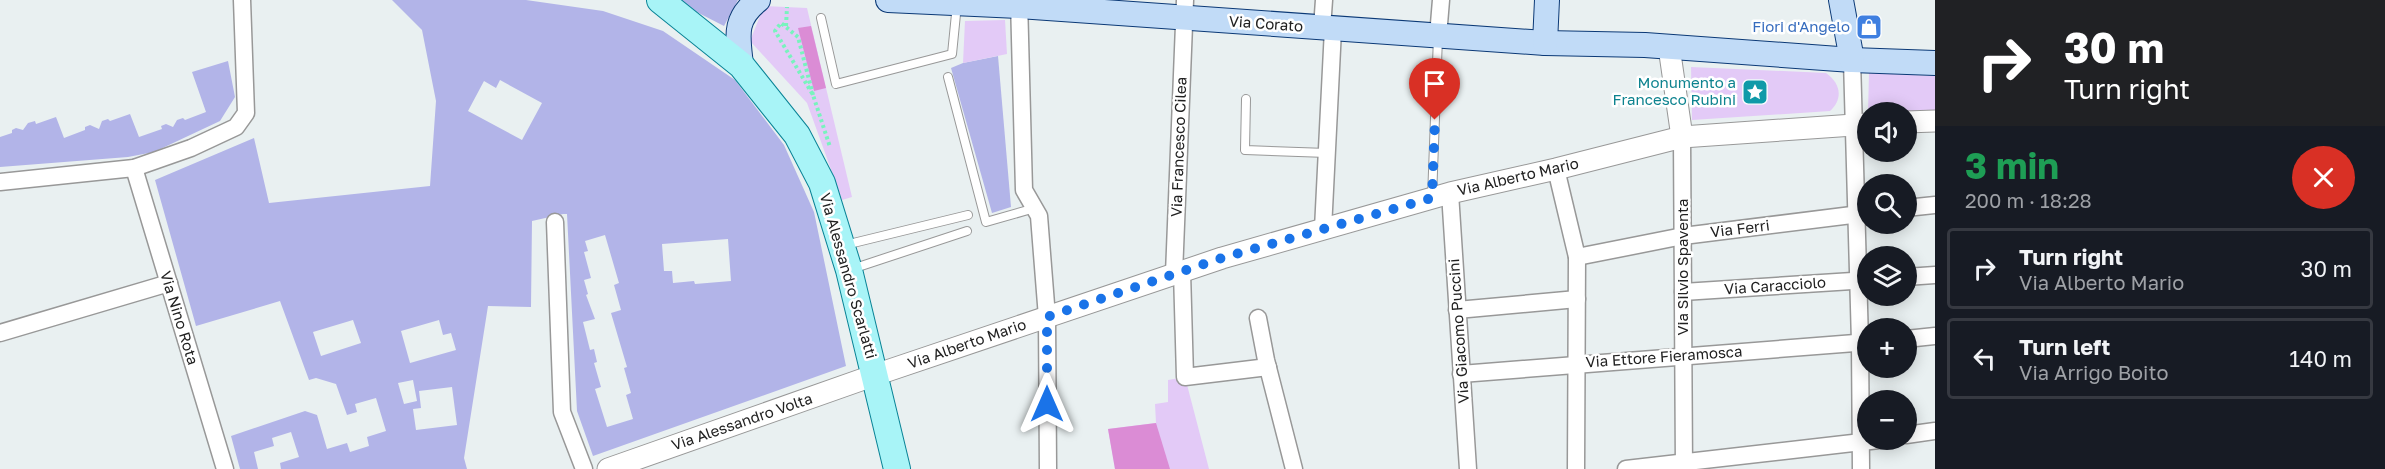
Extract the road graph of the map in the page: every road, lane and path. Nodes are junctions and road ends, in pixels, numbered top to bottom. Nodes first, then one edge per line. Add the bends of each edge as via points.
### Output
1 (242, 0) edge
2 (660, 0) edge
3 (758, 0) edge
4 (888, 0) edge
5 (1324, 0) edge
6 (1441, 0) edge
7 (1547, 0) edge
8 (1841, 0) edge
9 (957, 3) junction
10 (1019, 3) edge
11 (787, 7) dead end
12 (1184, 9) edge
13 (822, 18) dead end
14 (786, 27) junction
15 (1327, 29) junction
16 (1438, 36) junction
17 (1545, 44) junction
18 (1670, 47) junction
19 (1852, 60) junction
20 (1935, 63) edge
21 (741, 65) junction
22 (948, 77) dead end
23 (813, 95) junction
24 (1246, 99) dead end
25 (1858, 102) edge
26 (1935, 121) edge
27 (1917, 122) edge
28 (1857, 125) edge
29 (1682, 137) junction
30 (1857, 140) edge
31 (1327, 153) junction
32 (1857, 156) edge
33 (834, 157) dead end
34 (134, 168) junction
35 (1556, 169) junction
36 (0, 182) edge
37 (1441, 196) junction
38 (1935, 205) edge
39 (1917, 207) edge
40 (1035, 208) junction
41 (968, 214) dead end
42 (1857, 214) edge
43 (555, 222) dead end
44 (1323, 229) junction
45 (967, 231) dead end
46 (1683, 236) junction
47 (842, 246) junction
48 (1577, 257) junction
49 (849, 270) junction
50 (1178, 273) junction
51 (1935, 275) edge
52 (1917, 276) edge
53 (1857, 280) edge
54 (169, 283) junction
55 (1683, 292) junction
56 (1577, 299) junction
57 (1457, 310) junction
58 (1047, 317) junction
59 (1258, 318) dead end
60 (0, 333) edge
61 (1935, 336) edge
62 (1917, 338) edge
63 (1857, 343) edge
64 (1682, 356) junction
65 (1576, 363) junction
66 (1268, 367) junction
67 (1461, 374) junction
68 (875, 375) junction
69 (1935, 431) edge
70 (1917, 433) edge
71 (1857, 443) edge
72 (1861, 450) edge
73 (1684, 466) edge
74 (225, 469) edge
75 (584, 469) edge
76 (608, 469) edge
77 (897, 469) edge
78 (1048, 469) edge
79 (1294, 469) edge
80 (1468, 469) edge
81 (1576, 469) edge
82 (1626, 469) edge
83 (1861, 469) edge

1 - 34 street via 246,113 236,127
2 - 21 main road, Via Alessandro Scarlatti
3 - 21 main road via 743,14 738,29
4 - 9 main road, Via Corato
5 - 15 street
6 - 16 street
7 - 17 main road
8 - 19 main road
9 - 10 main road, Via Corato
9 - 13 lane via 952,54 836,84
10 - 12 main road, Via Corato
10 - 40 street via 1024,190
11 - 14 path
12 - 15 main road, Via Corato
12 - 50 street, Via Francesco Cilea
14 - 23 path via 798,37
14 - 23 path via 781,23 775,31
15 - 16 main road, Via Corato
15 - 31 street
16 - 17 main road, Via Corato
16 - 37 lane
17 - 18 main road, Via Corato
18 - 19 main road, Via Corato
18 - 29 street
19 - 20 main road, Via Corato
19 - 25 street
21 - 47 main road, Via Alessandro Scarlatti via 797,135 822,183
22 - 40 lane via 986,222
23 - 33 path
24 - 31 lane via 1245,150
26 - 27 street
28 - 29 street, Via Alberto Mario
29 - 35 street, Via Alberto Mario
29 - 46 street, Via Silvio Spaventa
30 - 32 street
31 - 44 street
34 - 36 street
34 - 54 street, Via Nino Rota
35 - 37 street, Via Alberto Mario
35 - 48 street
37 - 44 street, Via Alberto Mario
37 - 57 street, Via Giacomo Puccini
38 - 39 street
40 - 58 street via 1039,216
41 - 47 lane
42 - 46 street, Via Ferri
43 - 75 street via 562,412
44 - 50 street, Via Alberto Mario
45 - 49 lane
46 - 48 street, Via Ferri
46 - 55 street, Via Silvio Spaventa
47 - 49 main road, Via Alessandro Scarlatti
48 - 56 street
49 - 68 main road, Via Alessandro Scarlatti
50 - 58 street, Via Alberto Mario
50 - 66 street, Via Francesco Cilea via 1185,377
51 - 52 street
53 - 55 street, Via Caracciolo
54 - 60 street
54 - 74 street, Via Nino Rota
55 - 64 street, Via Silvio Spaventa
56 - 57 street
56 - 65 street
57 - 67 street, Via Giacomo Puccini
58 - 68 street, Via Alberto Mario
58 - 78 street
59 - 66 street
61 - 62 street
63 - 64 street, Via Ettore Fieramosca
64 - 65 street, Via Ettore Fieramosca
64 - 73 street, Via Silvio Spaventa
65 - 67 street, Via Ettore Fieramosca
65 - 81 street
66 - 79 street
67 - 80 street, Via Giacomo Puccini
68 - 76 street, Via Alessandro Volta
68 - 77 main road, Via Alessandro Scarlatti
69 - 70 street
71 - 73 street
72 - 83 street
73 - 82 street

